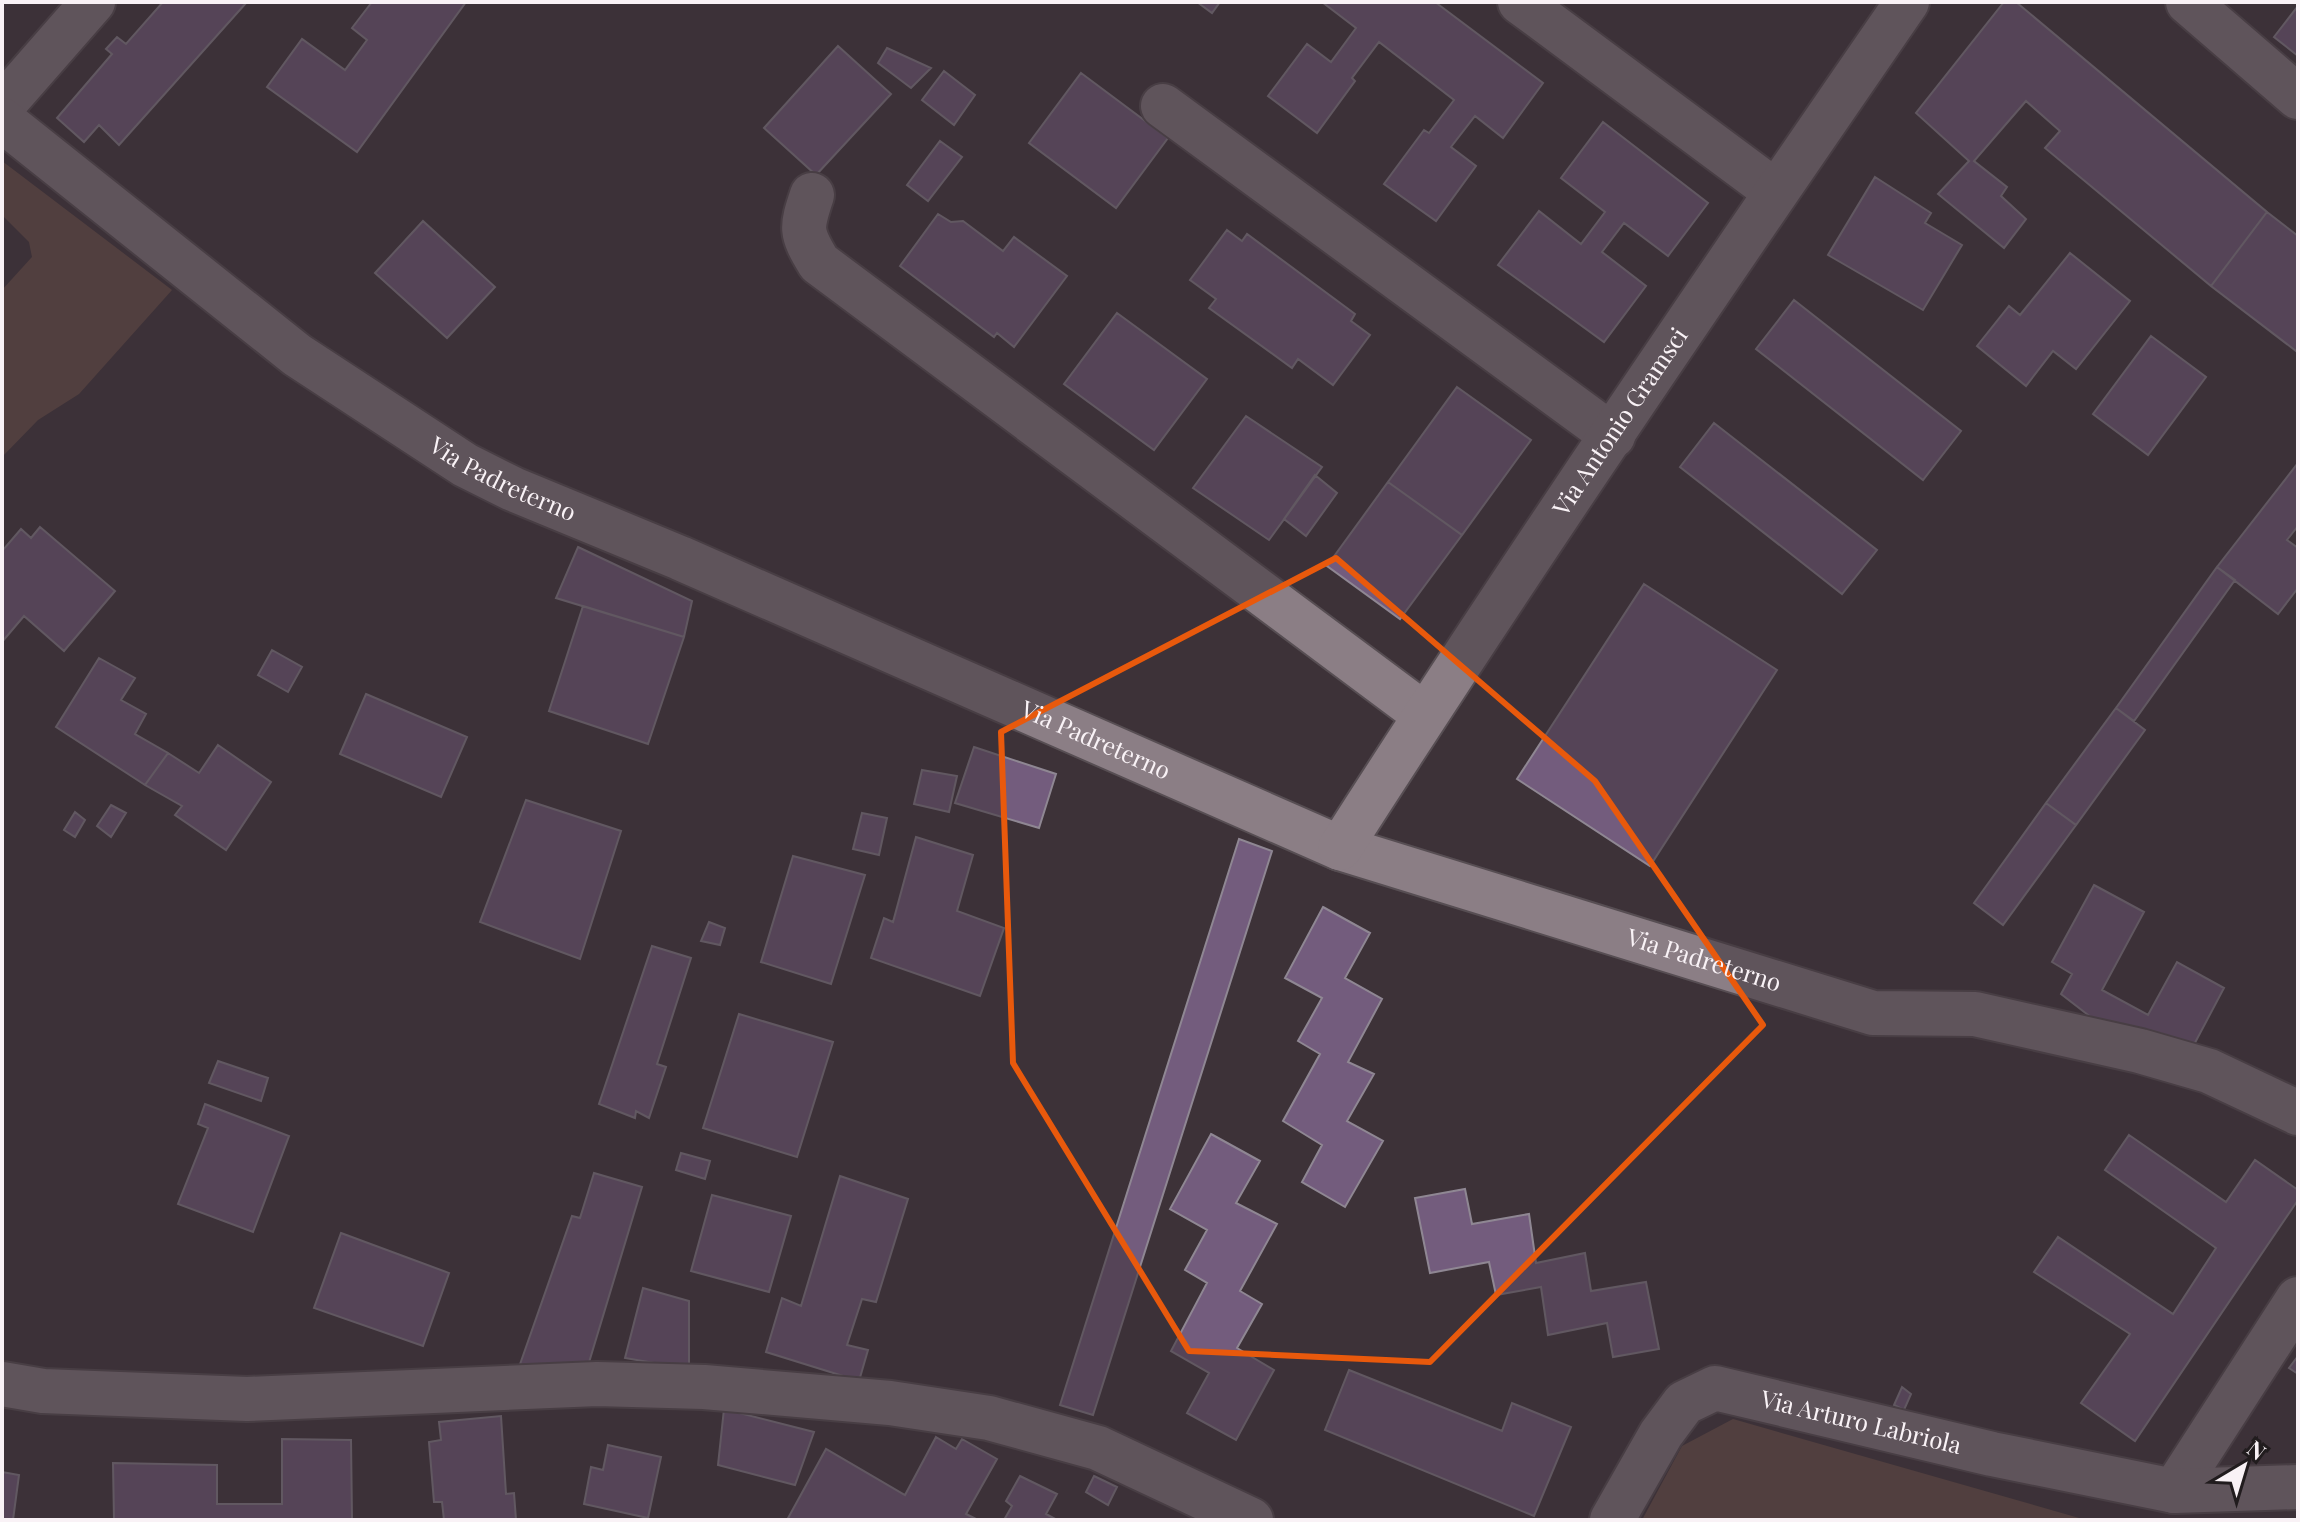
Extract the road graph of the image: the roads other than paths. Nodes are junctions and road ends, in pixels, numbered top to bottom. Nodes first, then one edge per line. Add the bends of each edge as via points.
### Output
1 (93, 2) edge
2 (1520, 2) edge
3 (1907, 2) edge
4 (2188, 2) edge
5 (2298, 97) edge
6 (2, 106) edge
7 (1163, 106) dead end
8 (2, 120) edge
9 (1776, 192) junction
10 (812, 195) dead end
11 (1613, 436) junction
12 (1425, 715) junction
13 (1340, 848) junction
14 (2298, 1113) edge
15 (2298, 1299) edge
16 (2, 1384) edge
17 (2298, 1487) edge
18 (2174, 1491) junction
19 (1251, 1520) edge
20 (1612, 1520) edge

1 - 6 street
2 - 9 street
3 - 9 street, Via Antonio Gramsci
4 - 5 street
7 - 11 street
8 - 13 street, Via Padreterno via 297,355 465,465
9 - 11 street, Via Antonio Gramsci
10 - 12 street via 802,225 819,263
11 - 12 street, Via Antonio Gramsci
12 - 13 street, Via Antonio Gramsci
13 - 14 street, Via Padreterno via 1873,1013 1975,1014 2140,1051 2209,1071
15 - 18 street
16 - 19 street via 43,1391 247,1399 597,1384 890,1403 989,1418 1098,1448
17 - 18 street, Via Arturo Labriola
18 - 20 street, Via Arturo Labriola via 1715,1388 1684,1403

